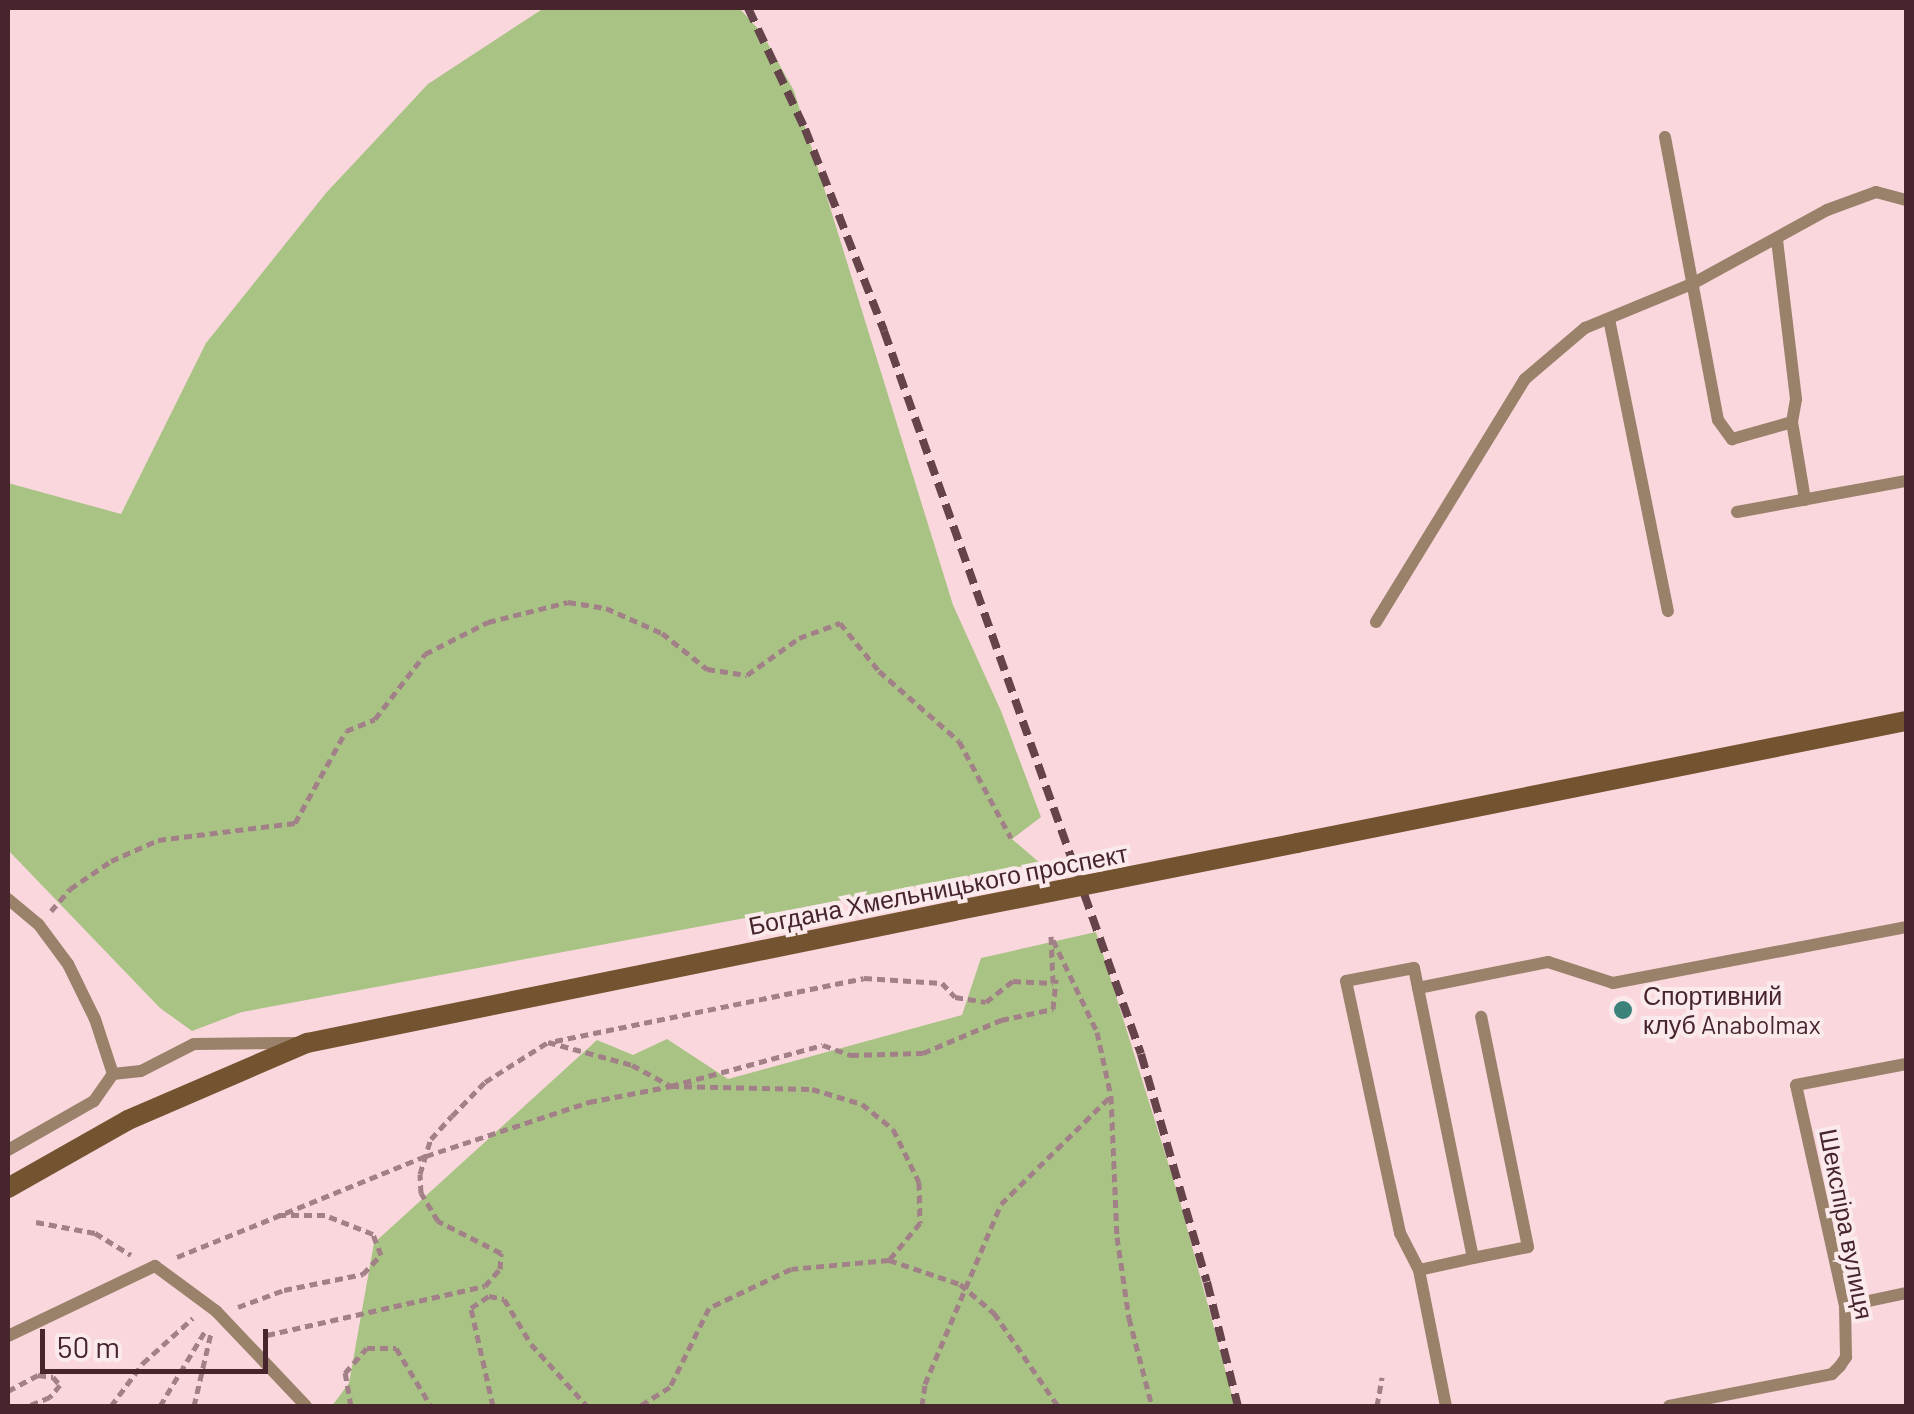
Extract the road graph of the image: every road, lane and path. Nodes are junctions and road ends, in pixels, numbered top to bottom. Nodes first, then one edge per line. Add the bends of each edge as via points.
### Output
1 (1665, 137) dead end
2 (1906, 200) edge
3 (1777, 240) junction
4 (1692, 284) junction
5 (1609, 318) junction
6 (1792, 422) junction
7 (1906, 482) edge
8 (1805, 500) junction
9 (1737, 512) dead end
10 (1668, 611) dead end
11 (1376, 622) dead end
12 (1906, 721) edge
13 (1012, 838) dead end
14 (8, 899) edge
15 (39, 925) junction
16 (1906, 927) edge
17 (1056, 979) junction
18 (1418, 988) junction
19 (1481, 1017) dead end
20 (548, 1042) junction
21 (307, 1043) junction
22 (1906, 1064) edge
23 (112, 1074) junction
24 (670, 1086) junction
25 (1112, 1096) junction
26 (8, 1150) edge
27 (426, 1156) junction
28 (8, 1188) edge
29 (273, 1215) junction
30 (36, 1222) dead end
31 (1473, 1258) junction
32 (888, 1260) junction
33 (155, 1266) junction
34 (1418, 1270) junction
35 (968, 1290) junction
36 (1906, 1293) edge
37 (1846, 1306) junction
38 (216, 1310) junction
39 (8, 1336) edge
40 (261, 1336) dead end
41 (1382, 1377) dead end
42 (8, 1391) edge
43 (28, 1406) edge
44 (111, 1406) edge
45 (160, 1406) edge
46 (194, 1406) edge
47 (306, 1406) edge
48 (350, 1406) edge
49 (431, 1406) edge
50 (493, 1406) edge
51 (587, 1406) edge
52 (640, 1406) edge
53 (922, 1406) edge
54 (1058, 1406) edge
55 (1152, 1406) edge
56 (1376, 1406) edge
57 (1446, 1406) edge
58 (1669, 1406) edge

1 - 4 lane
2 - 3 lane via 1876,192 1827,210
3 - 4 lane
3 - 6 lane via 1796,398
4 - 5 lane
4 - 6 lane via 1718,420 1732,439
5 - 10 lane
5 - 11 lane via 1584,328 1525,379
6 - 8 lane
7 - 8 lane
8 - 9 lane
12 - 21 main road, Богдана Хмельницького проспект, bridge
13 - 15 path via 959,742 880,671 840,624 799,638 747,675 707,669 662,633 606,608 568,602 488,622 425,654 375,719 346,731 294,823 158,840 70,889
14 - 15 lane
15 - 23 lane via 95,1018
16 - 18 lane via 1613,983 1548,962
17 - 20 path via 1012,981 986,1002 955,997 942,983 864,978
17 - 24 path via 1053,1009 1001,1020 923,1053 851,1055 823,1045
17 - 25 path via 1052,936 1097,1032
18 - 31 lane
18 - 34 lane via 1414,968 1346,981 1400,1233
19 - 31 lane via 1528,1247
20 - 24 path via 632,1065
20 - 27 path via 485,1082 430,1138
21 - 23 lane via 194,1044 141,1071
21 - 28 main road, Богдана Хмельницького проспект via 128,1120
22 - 37 lane, Шекспіра вулиця via 1796,1086
23 - 26 lane via 94,1102
24 - 27 path via 589,1102
24 - 32 path via 812,1089 862,1104 893,1129 919,1182 920,1224
25 - 35 path via 1001,1204
25 - 55 path via 1117,1237
27 - 29 path
27 - 40 path via 420,1193 438,1221 501,1252 500,1269 485,1286
29 - 33 path
29 - 38 path via 325,1214 374,1234 380,1255 364,1274
30 - 33 path via 95,1233
31 - 34 lane
32 - 35 path
32 - 52 path via 791,1269 709,1308 670,1387
33 - 38 lane
33 - 39 lane
34 - 57 lane
35 - 53 path via 925,1384
35 - 54 path via 994,1313
36 - 37 lane
37 - 58 lane, Шекспіра вулиця via 1846,1357 1832,1374
38 - 44 path via 186,1321
38 - 45 path
38 - 46 path
38 - 47 lane
41 - 56 path
42 - 43 path via 38,1376 60,1384 50,1397
48 - 49 path via 344,1373 367,1348 396,1348
50 - 51 path via 471,1308 488,1296 504,1299 531,1344

